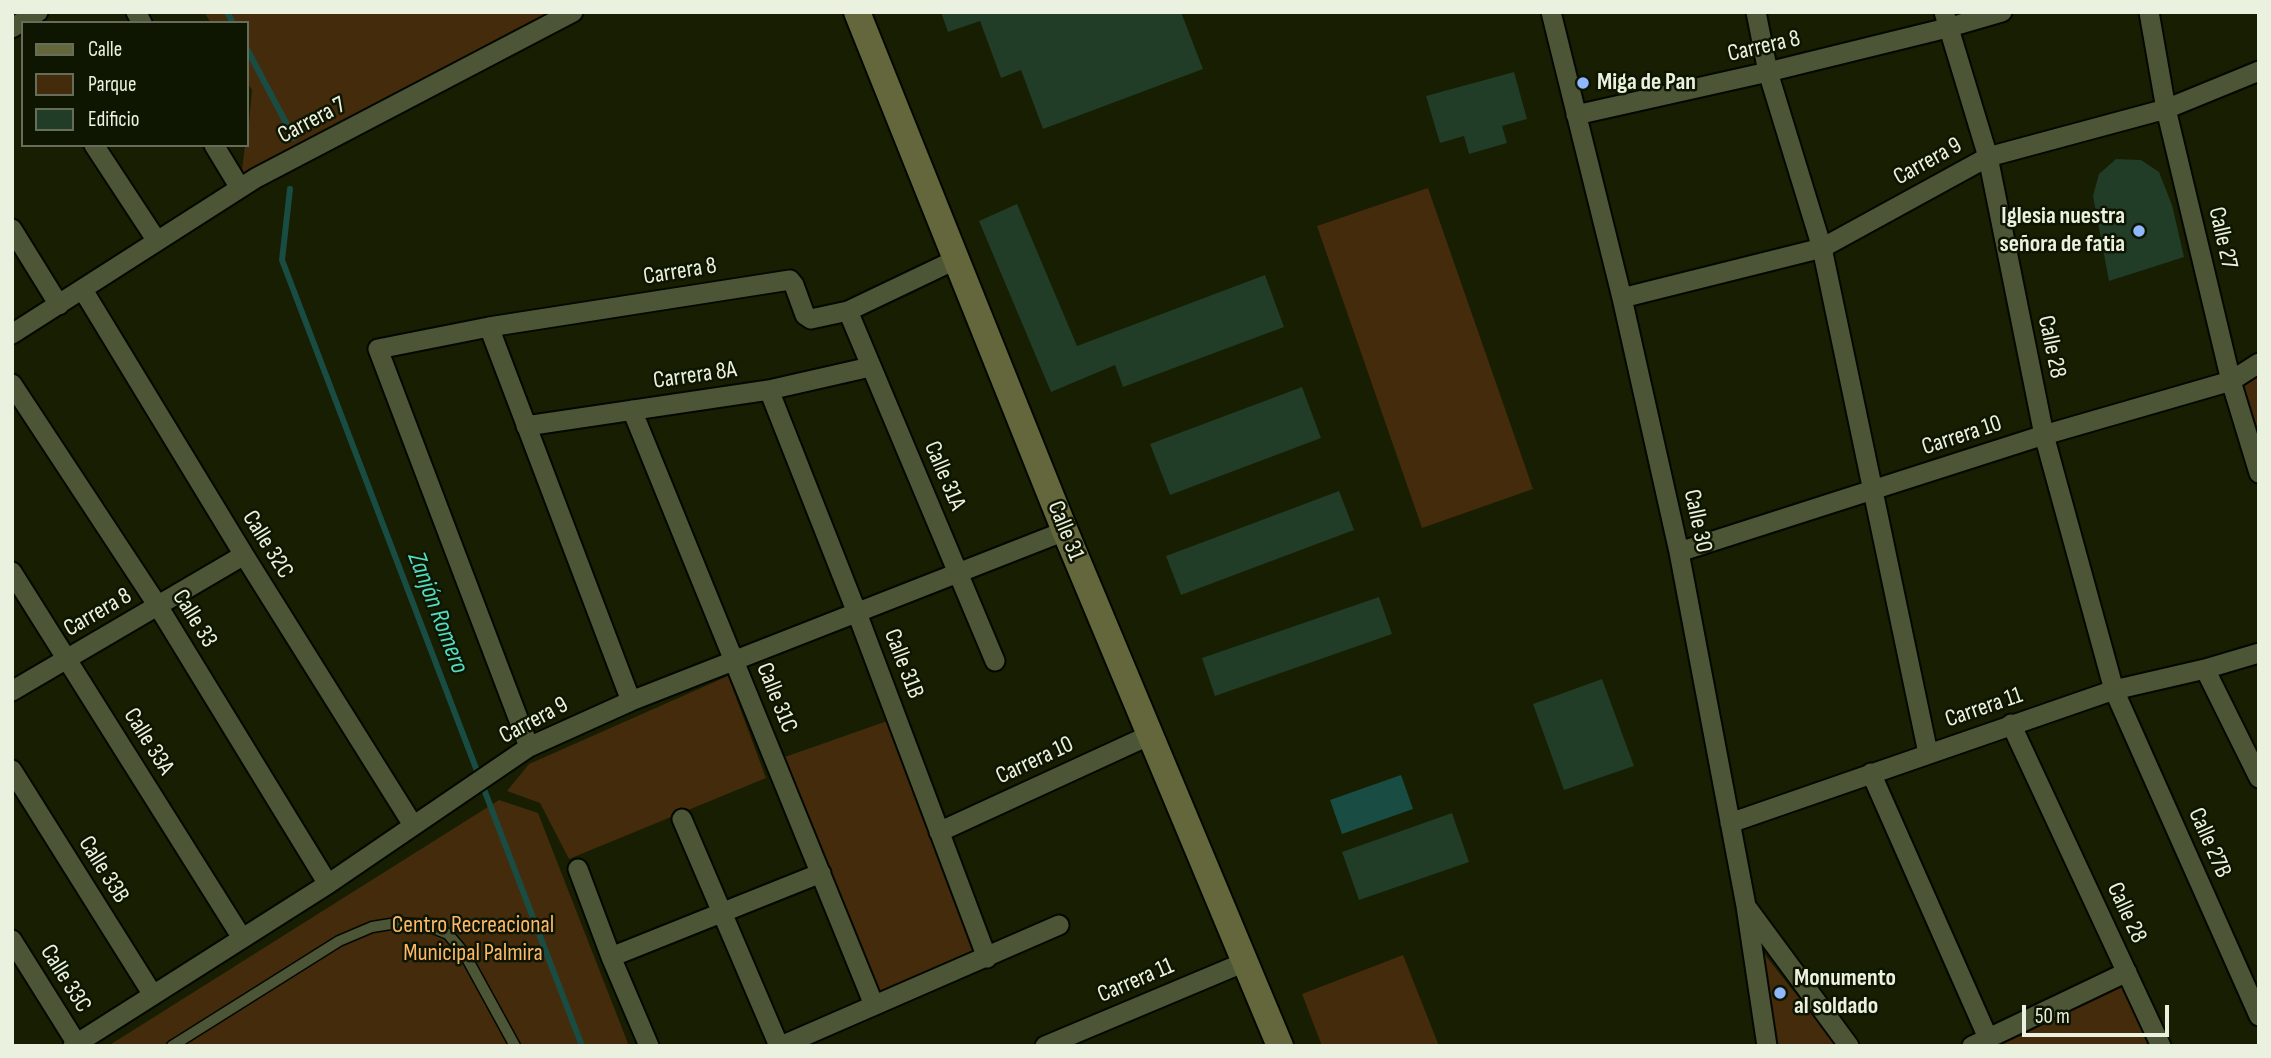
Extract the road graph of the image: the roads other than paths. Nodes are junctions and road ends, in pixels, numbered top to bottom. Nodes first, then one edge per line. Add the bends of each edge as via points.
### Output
1 (857, 12) edge
2 (1551, 12) edge
3 (1756, 12) edge
4 (2002, 12) edge
5 (2149, 12) edge
6 (567, 14) edge
7 (1946, 20) edge
8 (1769, 72) junction
9 (2258, 74) edge
10 (2166, 109) junction
11 (1576, 114) junction
12 (95, 147) edge
13 (215, 147) edge
14 (1988, 157) junction
15 (240, 188) junction
16 (12, 229) edge
17 (157, 241) junction
18 (1822, 248) junction
19 (955, 260) junction
20 (83, 290) junction
21 (1622, 298) junction
22 (59, 304) junction
23 (848, 311) junction
24 (489, 327) junction
25 (12, 334) edge
26 (2259, 362) edge
27 (870, 367) junction
28 (2231, 381) junction
29 (12, 384) edge
30 (769, 390) junction
31 (632, 410) junction
32 (526, 426) junction
33 (2044, 435) junction
34 (2259, 473) edge
35 (1871, 491) junction
36 (1065, 531) junction
37 (1679, 552) junction
38 (244, 555) junction
39 (12, 572) edge
40 (959, 573) junction
41 (158, 606) junction
42 (857, 613) junction
43 (2259, 653) edge
44 (67, 659) junction
45 (734, 661) junction
46 (995, 661) dead end
47 (2205, 669) junction
48 (2114, 690) junction
49 (12, 691) edge
50 (631, 701) junction
51 (2011, 724) junction
52 (1150, 735) junction
53 (529, 747) junction
54 (1928, 753) junction
55 (12, 770) edge
56 (1871, 773) junction
57 (2259, 778) edge
58 (682, 819) dead end
59 (1730, 823) junction
60 (412, 825) junction
61 (939, 832) junction
62 (578, 869) dead end
63 (821, 873) junction
64 (328, 884) junction
65 (1746, 906) junction
66 (722, 913) junction
67 (1059, 925) dead end
68 (242, 938) junction
69 (12, 940) edge
70 (611, 957) junction
71 (987, 958) junction
72 (1245, 962) junction
73 (2127, 972) junction
74 (153, 996) junction
75 (874, 1005) junction
76 (2259, 1016) edge
77 (1980, 1042) edge
78 (75, 1045) edge
79 (172, 1046) edge
80 (514, 1046) edge
81 (649, 1046) edge
82 (780, 1046) edge
83 (1045, 1046) edge
84 (1280, 1046) edge
85 (1767, 1046) edge
86 (1849, 1046) edge
87 (2161, 1046) edge

1 - 19 main road, Calle 31
2 - 11 street, Calle 30
3 - 8 street
4 - 7 street, Carrera 8
5 - 10 street, Calle 27
6 - 15 street, Carrera 7
7 - 8 street, Carrera 8
7 - 14 street, Calle 28
8 - 11 street, Carrera 8
8 - 18 street
9 - 10 street, Carrera 9
10 - 14 street, Carrera 9
10 - 28 street, Calle 27
11 - 21 street, Calle 30
12 - 17 street
13 - 15 street
14 - 18 street, Carrera 9
14 - 33 street, Calle 28
15 - 17 street, Carrera 7
16 - 22 street
17 - 20 street, Carrera 7
18 - 21 street, Carrera 9
18 - 35 street
19 - 23 street, Carrera 8
19 - 36 main road, Calle 31
20 - 22 street, Carrera 7
20 - 38 street, Calle 32C
21 - 37 street, Calle 30
22 - 25 street, Carrera 7
23 - 24 street, Carrera 8 via 807,318 790,280
23 - 27 street, Calle 31A
24 - 32 street
24 - 53 street, Carrera 8 via 378,349
26 - 28 street, Carrera 10
27 - 30 street, Carrera 8A
27 - 40 street, Calle 31A
28 - 33 street, Carrera 10
28 - 34 street, Calle 27
29 - 41 street, Calle 33
30 - 31 street, Carrera 8A
30 - 42 street, Calle 31B
31 - 32 street, Carrera 8A
31 - 45 street, Calle 31C
32 - 50 street
33 - 35 street, Carrera 10
33 - 48 street, Calle 28
35 - 37 street, Carrera 10
35 - 54 street
36 - 40 street, Carrera 9
36 - 52 main road, Calle 31
37 - 59 street, Calle 30
38 - 41 street, Carrera 8
38 - 60 street, Calle 32C
39 - 44 street, Calle 33A
40 - 42 street, Carrera 9
40 - 46 street, Calle 31A
41 - 44 street, Carrera 8
41 - 64 street, Calle 33
42 - 45 street, Carrera 9
42 - 61 street, Calle 31B
43 - 47 street, Carrera 11
44 - 49 street, Carrera 8
44 - 68 street, Calle 33A
45 - 50 street, Carrera 9
45 - 63 street, Calle 31C
47 - 48 street, Carrera 11
47 - 57 street
48 - 51 street, Carrera 11
48 - 76 street, Calle 27B
50 - 53 street, Carrera 9
51 - 54 street, Carrera 11
51 - 73 street, Calle 28
52 - 61 street, Carrera 10
52 - 72 main road, Calle 31
53 - 60 street, Carrera 9
54 - 56 street, Carrera 11
55 - 74 street, Calle 33B
56 - 59 street, Carrera 11
56 - 77 street
58 - 66 street
59 - 65 street, Calle 30
60 - 64 street, Carrera 9
61 - 71 street, Calle 31B
62 - 70 street
63 - 66 street
63 - 75 street, Calle 31C
64 - 68 street, Carrera 9
65 - 85 street, Calle 30
65 - 86 street
66 - 70 street
66 - 82 street
67 - 71 street
68 - 74 street, Carrera 9
69 - 78 street, Calle 33C
70 - 81 street
71 - 75 street
72 - 83 street, Carrera 11
72 - 84 main road, Calle 31
73 - 77 street
73 - 87 street, Calle 28
74 - 78 street, Carrera 9
75 - 82 street
79 - 80 lane via 339,941 372,927 397,923 426,925 448,934 464,953

